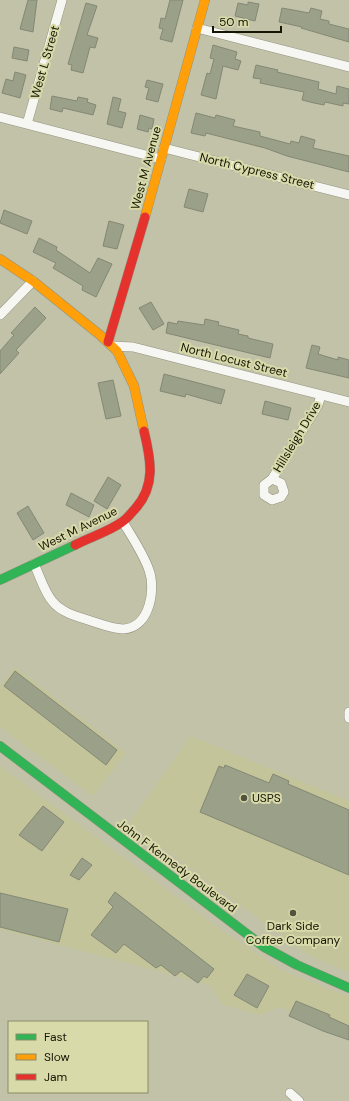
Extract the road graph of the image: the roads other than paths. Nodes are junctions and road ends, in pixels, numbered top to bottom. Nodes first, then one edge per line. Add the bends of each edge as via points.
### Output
1 (62, 0) edge
2 (205, 0) edge
3 (197, 28) junction
4 (349, 67) edge
5 (0, 117) edge
6 (28, 124) junction
7 (164, 148) junction
8 (161, 159) junction
9 (349, 195) edge
10 (0, 259) edge
11 (33, 281) junction
12 (0, 315) edge
13 (110, 344) junction
14 (322, 395) junction
15 (349, 402) edge
16 (272, 479) dead end
17 (123, 522) junction
18 (34, 564) junction
19 (0, 580) edge
20 (349, 712) edge
21 (349, 718) edge
22 (0, 746) edge
23 (349, 988) edge
24 (290, 1093) dead end
25 (299, 1101) edge

1 - 6 street, West L Street
2 - 3 street, West M Avenue
3 - 4 street
3 - 7 street, West M Avenue
5 - 6 street
6 - 8 street
7 - 8 street, West M Avenue
7 - 9 street, North Cypress Street
8 - 13 street, West M Avenue
10 - 11 street
11 - 12 street
11 - 13 street
13 - 14 street, North Locust Street via 133,347
13 - 17 street, West M Avenue via 120,357 134,386 150,456 148,488 142,501
14 - 15 street, North Locust Street
14 - 16 street, Hillsleigh Drive
17 - 18 street, West M Avenue
17 - 18 street via 141,551 151,580 149,605 144,616 132,627 111,627 64,611 49,597
18 - 19 street, West M Avenue
20 - 21 street
22 - 23 street, John F Kennedy Boulevard via 264,947
24 - 25 street

